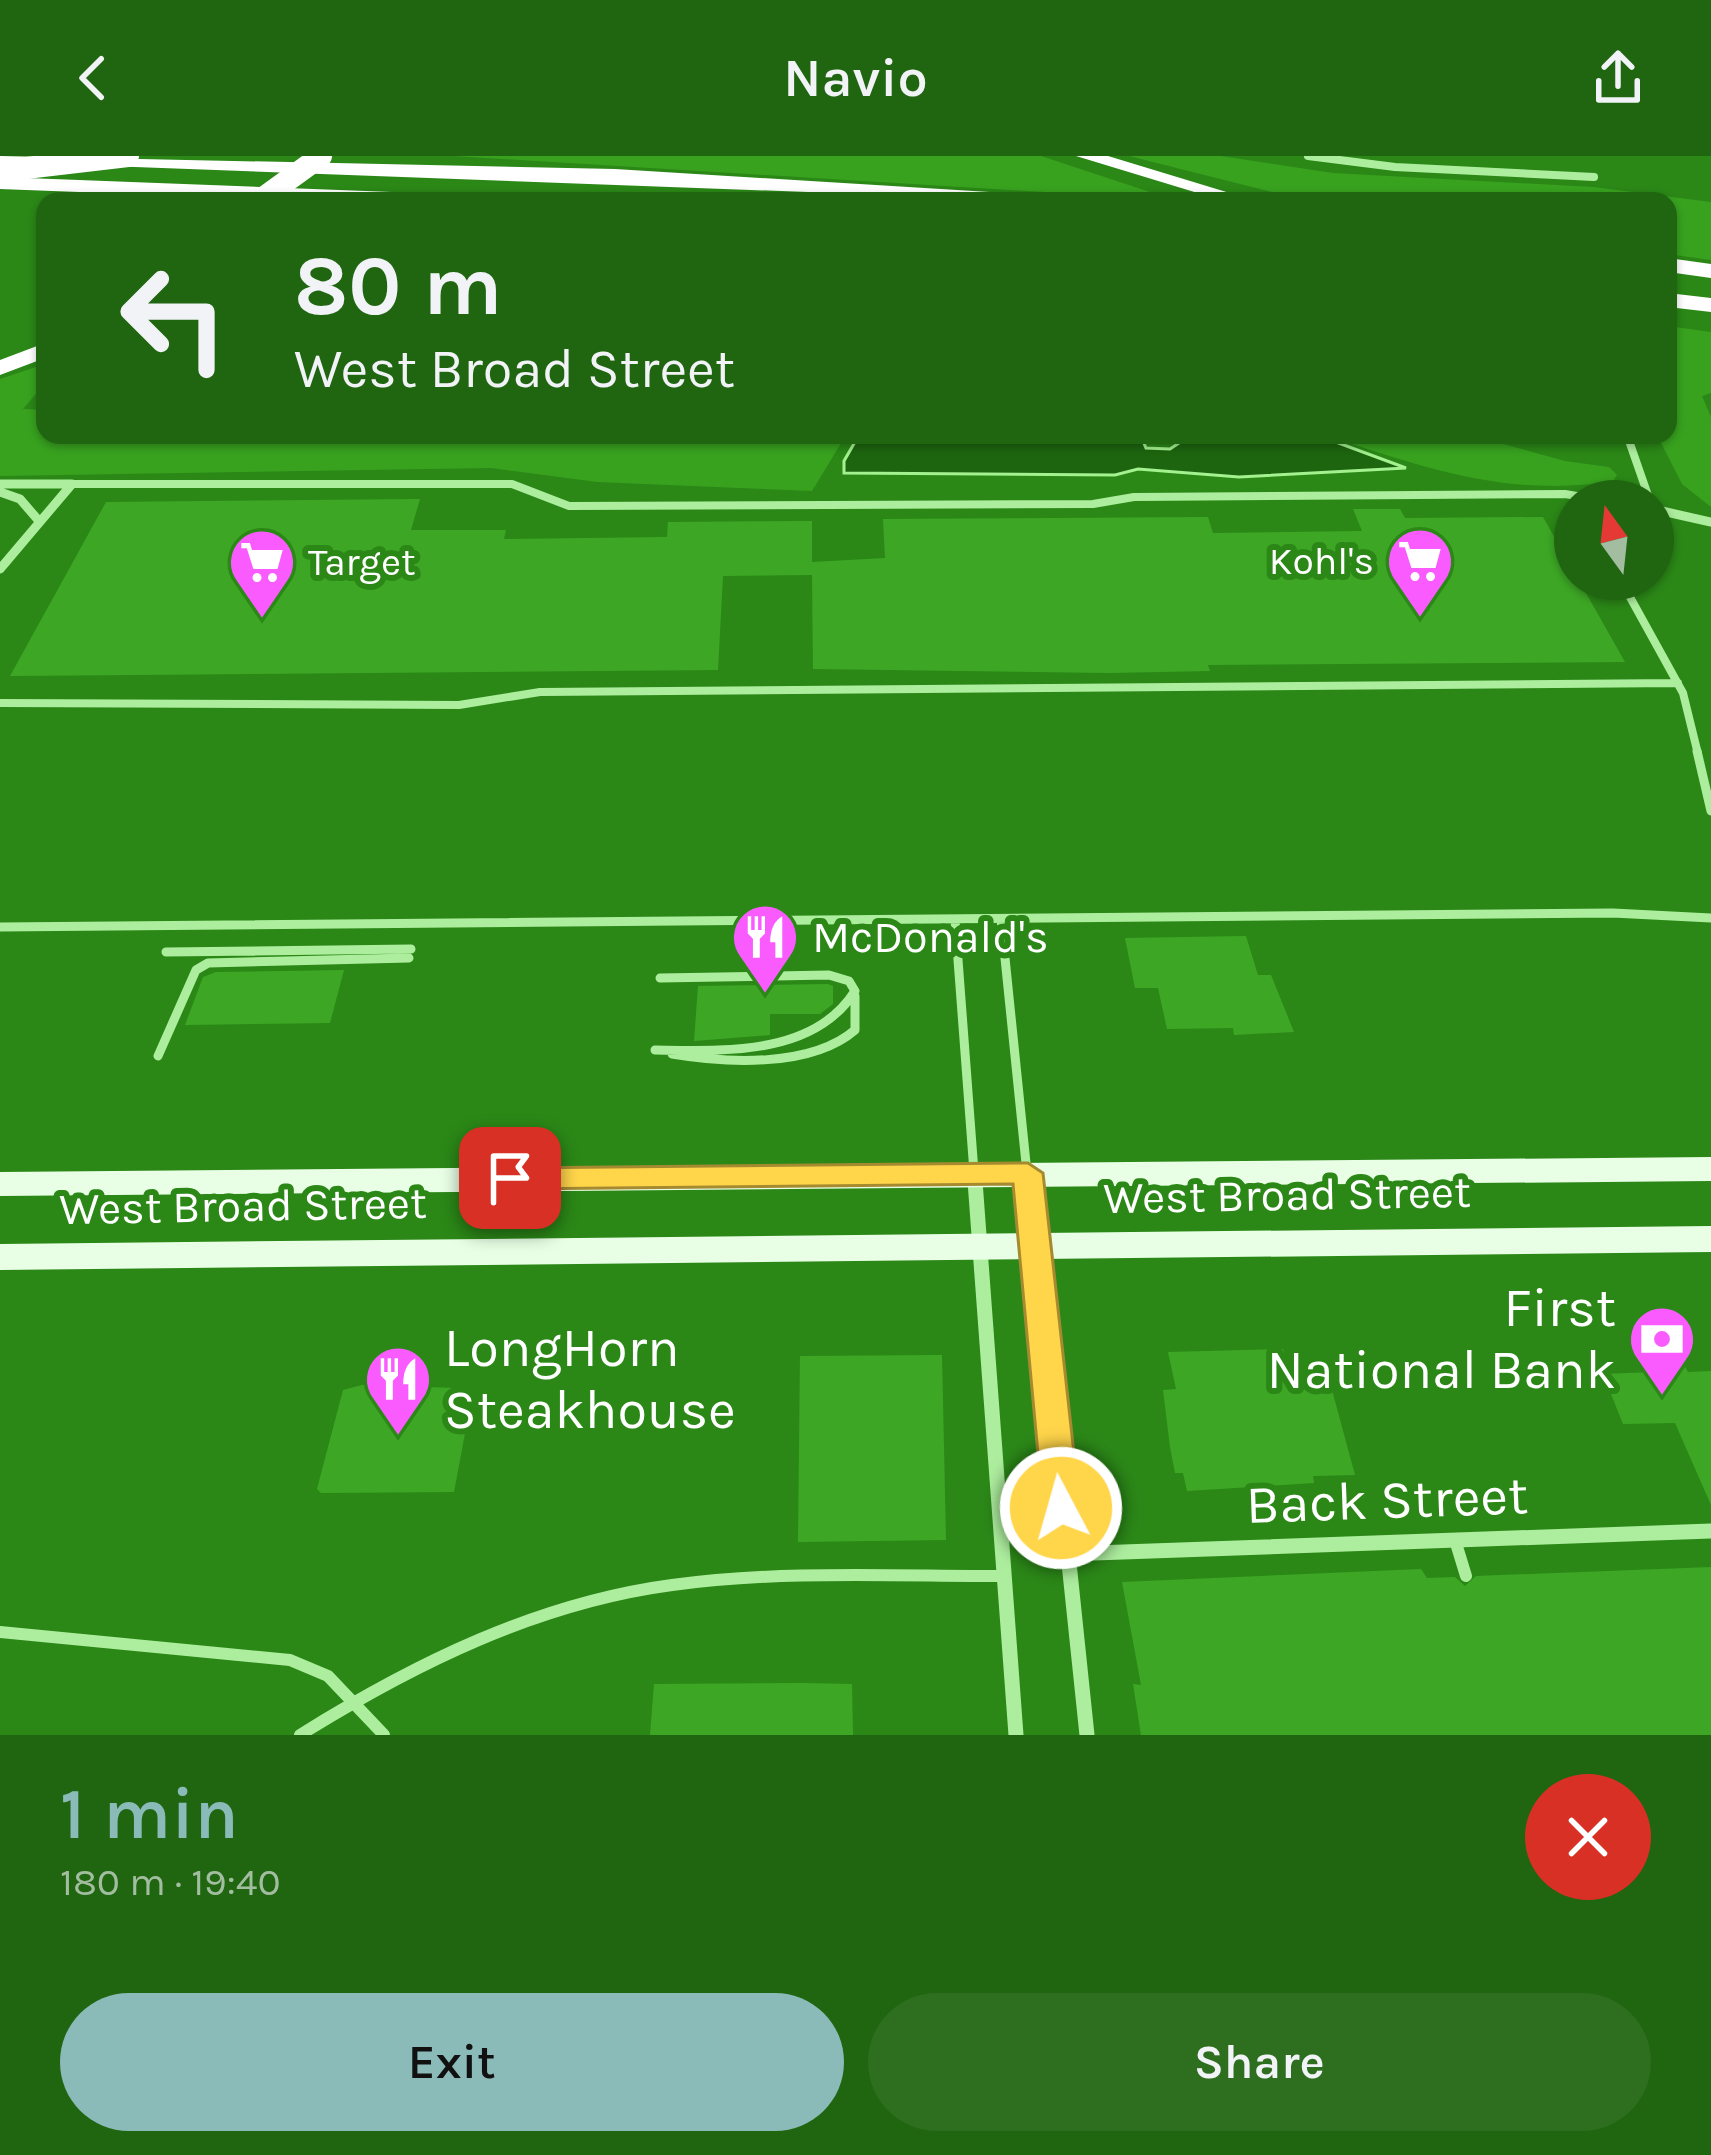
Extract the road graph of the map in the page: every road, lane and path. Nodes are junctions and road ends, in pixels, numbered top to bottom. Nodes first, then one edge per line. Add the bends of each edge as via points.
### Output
1 (0, 156) edge
2 (128, 156) edge
3 (321, 156) edge
4 (1086, 156) edge
5 (1309, 156) edge
6 (1438, 156) edge
7 (1443, 170) junction
8 (0, 171) edge
9 (1594, 177) dead end
10 (0, 183) edge
11 (223, 192) edge
12 (271, 192) edge
13 (894, 192) edge
14 (1214, 192) edge
15 (0, 200) edge
16 (36, 200) edge
17 (1677, 266) edge
18 (1711, 271) edge
19 (1677, 301) edge
20 (1711, 305) edge
21 (36, 354) edge
22 (0, 368) edge
23 (1630, 444) edge
24 (1643, 480) edge
25 (71, 484) junction
26 (0, 488) edge
27 (1554, 494) edge
28 (1674, 511) edge
29 (39, 521) junction
30 (1711, 522) edge
31 (0, 569) edge
32 (1632, 600) edge
33 (1678, 683) junction
34 (0, 703) edge
35 (1711, 812) edge
36 (1711, 918) edge
37 (1001, 919) junction
38 (955, 920) junction
39 (0, 927) edge
40 (166, 952) dead end
41 (660, 978) dead end
42 (855, 992) junction
43 (158, 1056) dead end
44 (1711, 1169) edge
45 (974, 1173) junction
46 (1028, 1173) junction
47 (0, 1184) edge
48 (1711, 1239) edge
49 (978, 1246) junction
50 (1036, 1246) junction
51 (0, 1257) edge
52 (1711, 1531) edge
53 (1455, 1540) junction
54 (1066, 1554) junction
55 (1003, 1576) junction
56 (1466, 1576) dead end
57 (0, 1632) edge
58 (355, 1699) junction
59 (300, 1735) edge
60 (384, 1735) edge
61 (1016, 1735) edge
62 (1087, 1735) edge

1 - 13 highway
2 - 8 highway, bridge
3 - 12 highway, bridge
4 - 14 highway
5 - 7 street
6 - 7 street
7 - 9 street
10 - 11 highway
15 - 16 highway
17 - 18 highway
19 - 20 highway
21 - 22 highway
23 - 24 lane
25 - 26 street
25 - 27 lane via 512,484 569,506
25 - 29 street
26 - 29 street
28 - 30 street
29 - 31 street
32 - 33 lane
33 - 34 lane via 540,692 459,705
33 - 35 lane
36 - 37 lane
37 - 38 lane
37 - 46 lane
38 - 39 lane
38 - 45 lane
40 - 43 lane via 410,953 208,963 196,970
41 - 42 lane via 829,975
42 - 42 lane via 857,1023 835,1041 728,1061 655,1050 755,1050 828,1020
44 - 46 main road, West Broad Street
45 - 46 main road, West Broad Street
45 - 47 main road, West Broad Street
45 - 49 street
46 - 50 street
48 - 50 main road, West Broad Street
49 - 50 main road, West Broad Street
49 - 51 main road, West Broad Street
49 - 55 street
50 - 54 street
52 - 53 street, Back Street
53 - 54 street, Back Street
53 - 56 lane
54 - 62 street
55 - 58 lane via 724,1579 662,1589 491,1631
55 - 61 street
57 - 58 lane via 290,1660
58 - 59 lane
58 - 60 lane

